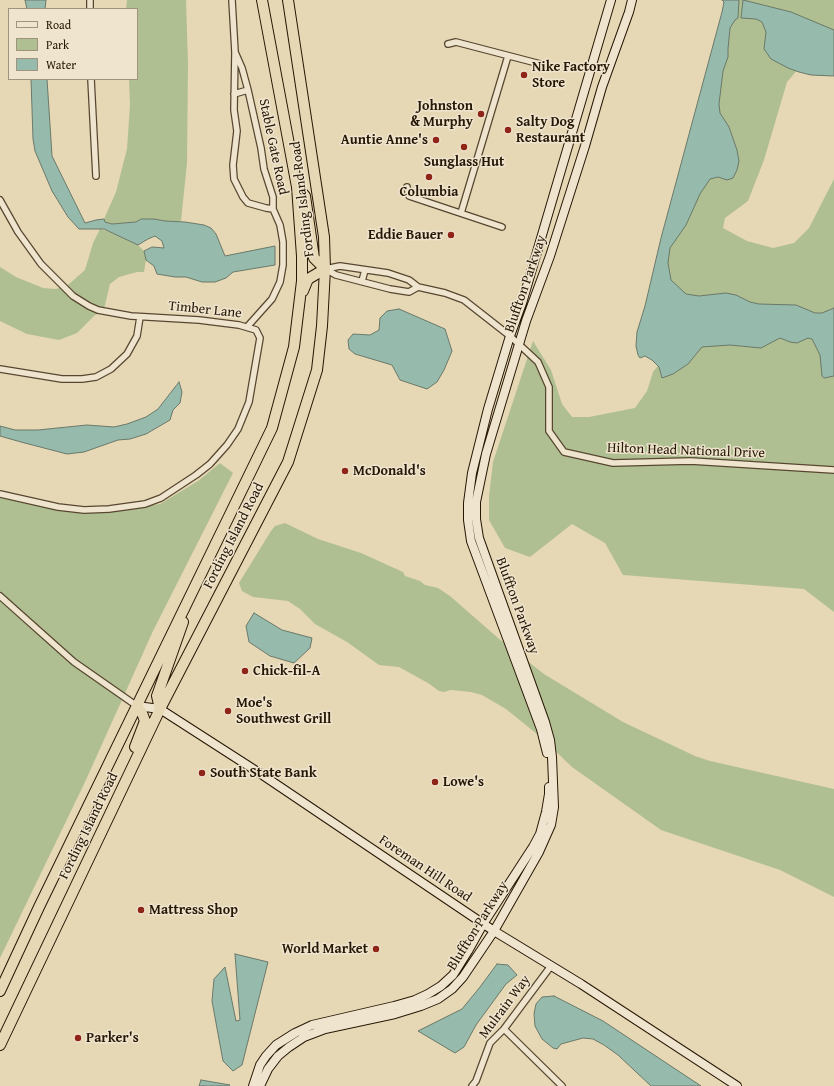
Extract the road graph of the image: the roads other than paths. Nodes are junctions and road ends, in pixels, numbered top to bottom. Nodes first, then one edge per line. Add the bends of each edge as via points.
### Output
1 (232, 0) edge
2 (262, 0) edge
3 (265, 0) edge
4 (288, 0) edge
5 (611, 0) edge
6 (632, 0) edge
7 (265, 18) junction
8 (448, 44) dead end
9 (235, 52) junction
10 (508, 56) junction
11 (548, 66) dead end
12 (91, 80) edge
13 (248, 90) junction
14 (234, 94) junction
15 (96, 176) dead end
16 (297, 187) junction
17 (407, 187) dead end
18 (0, 200) edge
19 (273, 209) junction
20 (461, 213) junction
21 (502, 227) dead end
22 (325, 269) junction
23 (365, 270) junction
24 (362, 282) junction
25 (418, 287) junction
26 (300, 298) junction
27 (140, 317) junction
28 (247, 327) junction
29 (510, 336) junction
30 (519, 344) junction
31 (0, 369) edge
32 (834, 470) edge
33 (0, 494) edge
34 (198, 578) junction
35 (0, 596) edge
36 (137, 706) junction
37 (160, 709) junction
38 (105, 823) junction
39 (483, 924) junction
40 (494, 931) junction
41 (551, 966) junction
42 (0, 991) edge
43 (504, 1029) junction
44 (0, 1045) edge
45 (253, 1086) edge
46 (260, 1086) edge
47 (472, 1086) edge
48 (562, 1086) edge
49 (737, 1086) edge

1 - 9 street, Stable Gate Road
2 - 7 highway, Fording Island Road
3 - 7 highway
4 - 22 highway, Fording Island Road via 324,237
5 - 29 main road, Bluffton Parkway
6 - 30 main road, Bluffton Parkway
7 - 16 highway, Fording Island Road
8 - 10 street via 456,42
9 - 13 street, Stable Gate Road
9 - 14 street, Stable Gate Road
10 - 11 street
10 - 20 street
12 - 15 street
13 - 14 street, Stable Gate Road
13 - 19 street, Stable Gate Road via 264,169 273,197
14 - 19 street, Stable Gate Road via 237,131 234,179 248,203
16 - 22 highway via 305,196 314,258
16 - 26 highway, Fording Island Road via 302,256
17 - 20 street via 409,196
18 - 27 street, Timber Lane via 33,254 76,299 98,310
19 - 28 street, Stable Gate Road via 280,224 283,242 280,282 272,299
20 - 21 street
22 - 23 street, Hilton Head National Drive via 340,266
22 - 24 street, Hilton Head National Drive via 336,275
22 - 26 highway via 308,279
22 - 37 highway, Fording Island Road via 317,370 288,462
23 - 24 street
23 - 25 street, Hilton Head National Drive via 410,280
24 - 25 street, Hilton Head National Drive via 409,292
25 - 29 street, Hilton Head National Drive via 464,300
26 - 34 highway, Fording Island Road via 294,347 272,428
27 - 28 street, Timber Lane via 199,320
27 - 31 street via 137,336 127,354 118,364 100,375 66,379
28 - 33 street, Timber Lane via 256,330 260,338 248,409 242,423 222,452 179,487 151,503 109,509 74,509
29 - 30 street, Hilton Head National Drive
29 - 39 main road, Bluffton Parkway via 472,473 468,520 471,541 542,729 549,794 537,840
30 - 32 street, Hilton Head National Drive via 538,362 549,387 549,431 564,452 613,463 691,461
30 - 40 main road, Bluffton Parkway via 486,454 476,502 476,519 479,538 545,722 552,757 554,807 551,825 539,852
34 - 36 highway, Fording Island Road
34 - 37 highway via 157,696
35 - 36 street via 74,662
36 - 37 main road, Foreman Hill Road
36 - 38 highway via 145,721
36 - 42 highway, Fording Island Road
37 - 38 highway, Fording Island Road
37 - 39 main road, Foreman Hill Road
38 - 44 highway, Fording Island Road
39 - 40 main road, Foreman Hill Road
39 - 45 main road, Bluffton Parkway via 453,975 441,986 415,1000 312,1025 295,1033 276,1045 266,1056
40 - 41 main road, Foreman Hill Road
40 - 46 main road, Bluffton Parkway via 463,977 438,999 395,1014 325,1029 304,1037 278,1056
41 - 43 street, Mulrain Way
41 - 49 main road, Foreman Hill Road
43 - 47 street, Mulrain Way via 490,1043
43 - 48 street

